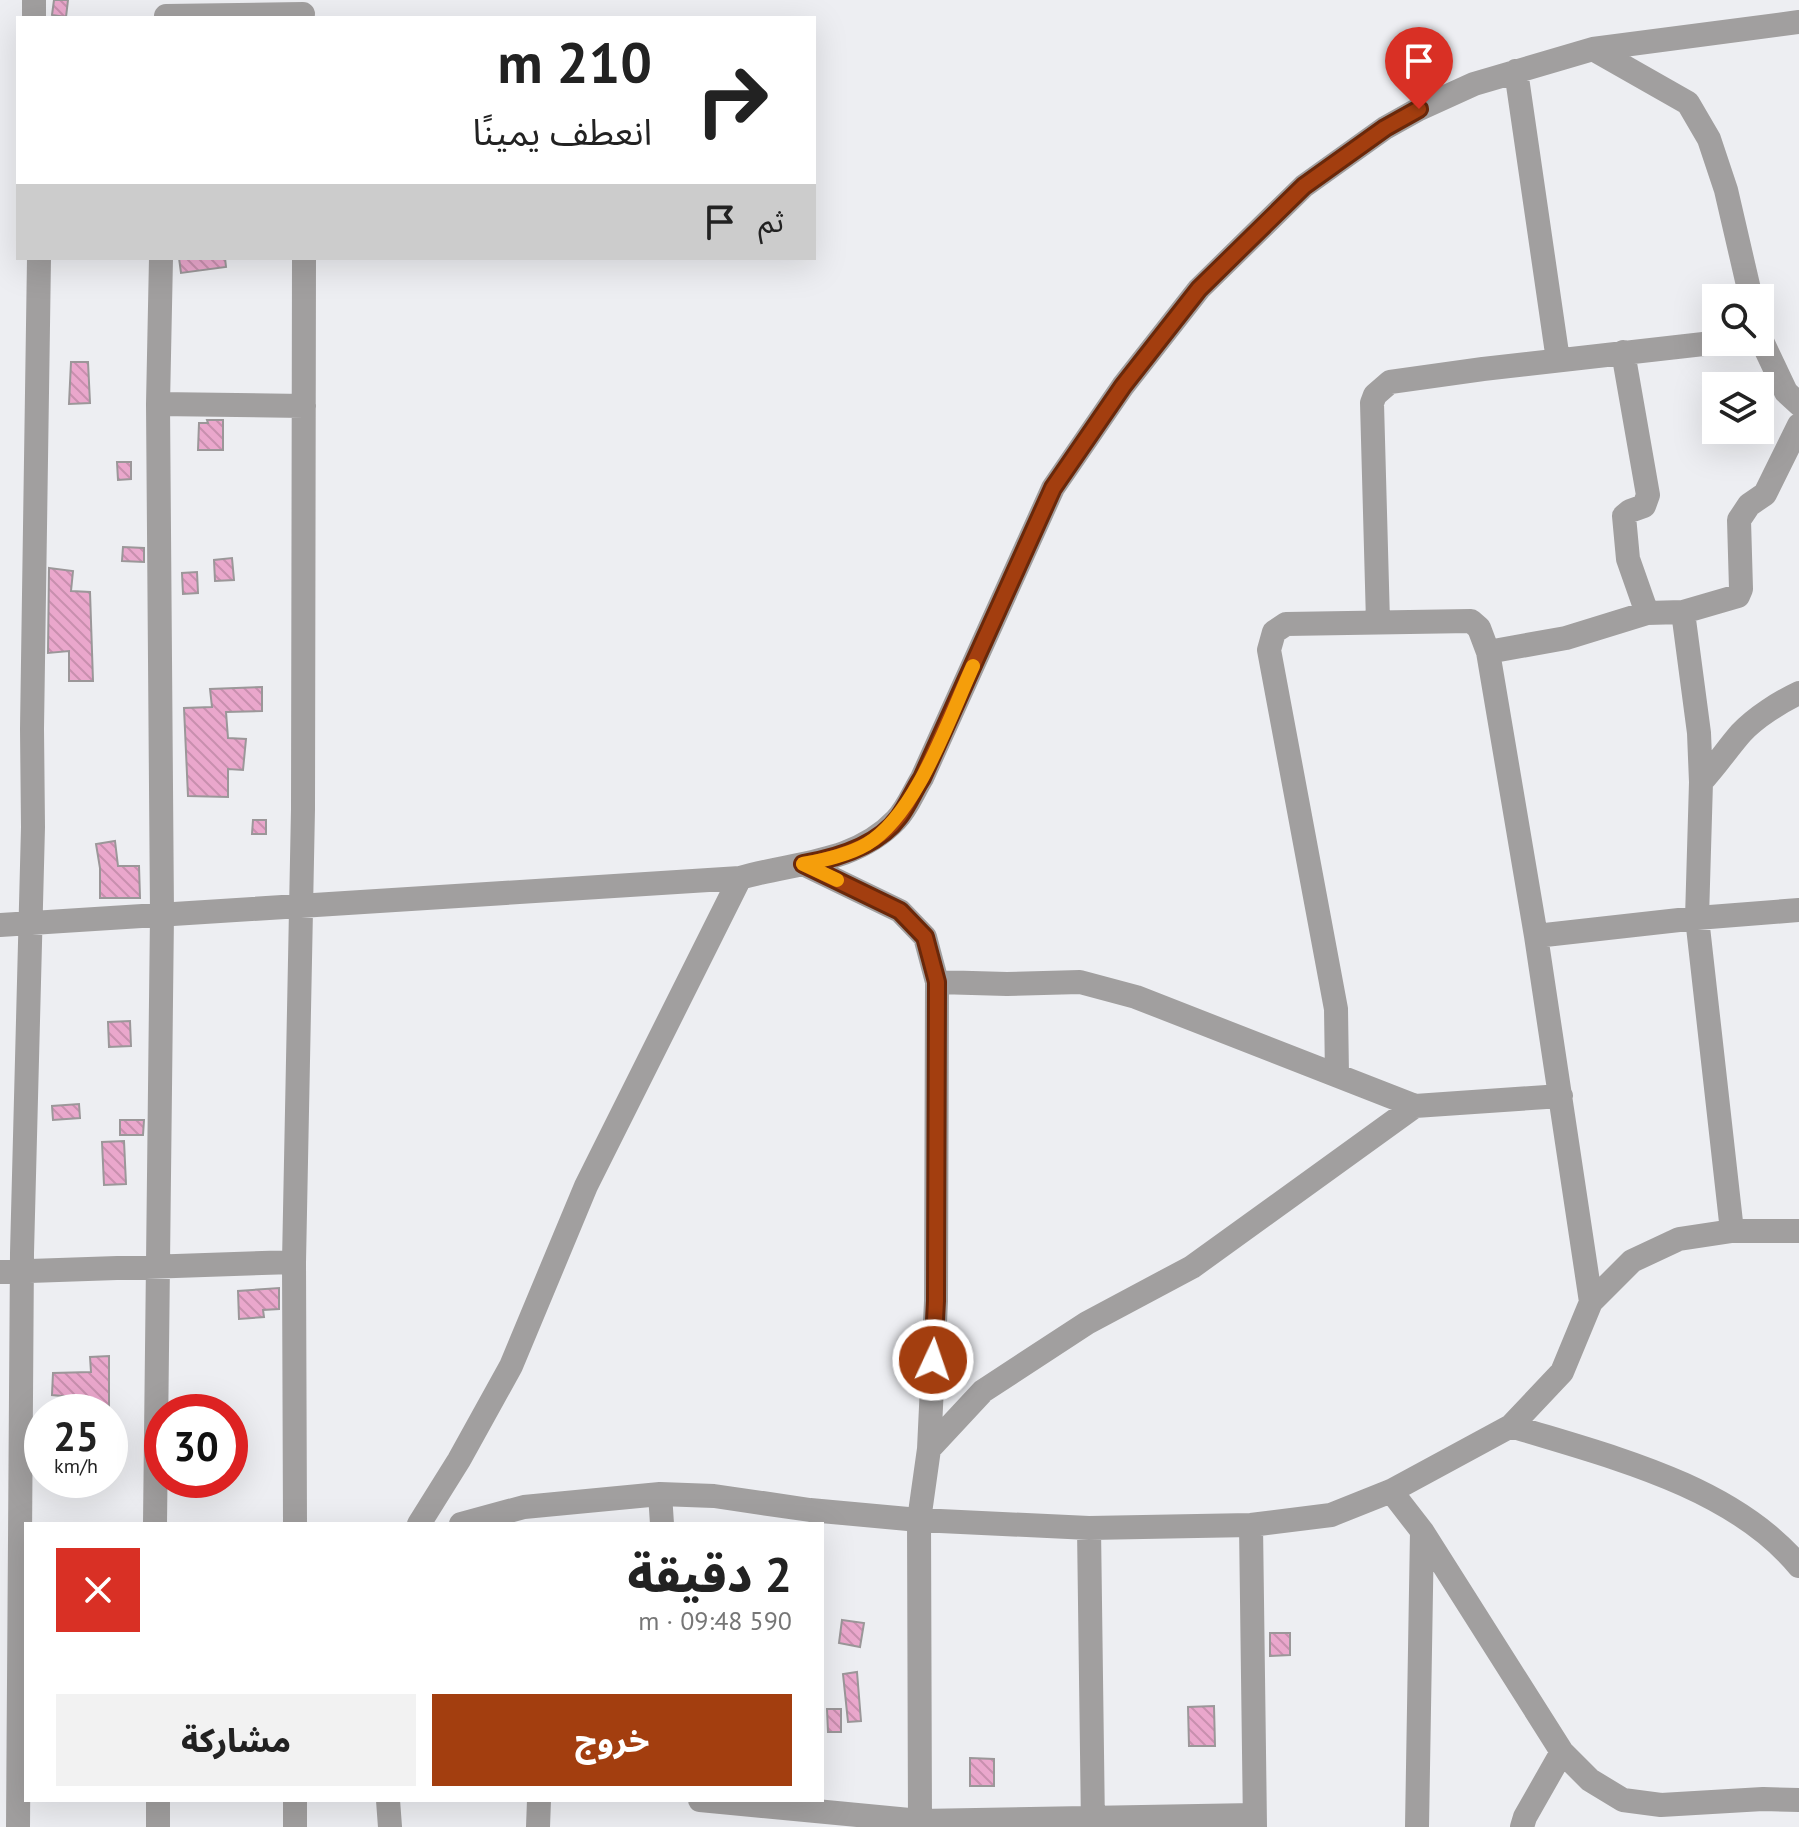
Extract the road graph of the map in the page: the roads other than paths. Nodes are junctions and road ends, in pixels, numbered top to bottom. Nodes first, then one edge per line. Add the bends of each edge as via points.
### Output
1 (166, 11) edge
2 (304, 11) edge
3 (1799, 22) edge
4 (1593, 49) junction
5 (1516, 71) junction
6 (39, 260) edge
7 (161, 260) edge
8 (304, 260) edge
9 (1748, 284) edge
10 (1702, 344) edge
11 (1623, 352) junction
12 (1769, 356) edge
13 (1558, 360) junction
14 (158, 404) junction
15 (1799, 404) edge
16 (304, 406) junction
17 (1799, 425) edge
18 (1683, 612) junction
19 (1647, 613) junction
20 (1378, 622) junction
21 (1488, 652) junction
22 (1799, 693) edge
23 (1701, 782) junction
24 (803, 864) junction
25 (740, 878) junction
26 (301, 907) junction
27 (1799, 910) edge
28 (162, 914) junction
29 (1697, 918) junction
30 (30, 924) junction
31 (0, 925) edge
32 (1536, 936) junction
33 (937, 982) junction
34 (1337, 1075) junction
35 (1561, 1096) junction
36 (1415, 1106) junction
37 (1732, 1231) junction
38 (1799, 1231) edge
39 (294, 1262) junction
40 (158, 1266) junction
41 (11, 1272) edge
42 (1591, 1302) junction
43 (1511, 1426) junction
44 (929, 1449) junction
45 (1391, 1491) junction
46 (660, 1494) junction
47 (524, 1515) edge
48 (919, 1520) junction
49 (155, 1522) edge
50 (295, 1522) edge
51 (420, 1522) edge
52 (475, 1522) edge
53 (662, 1522) edge
54 (1251, 1525) junction
55 (1089, 1528) junction
56 (1422, 1531) junction
57 (1799, 1566) edge
58 (15, 1626) edge
59 (1562, 1752) junction
60 (1799, 1800) edge
61 (158, 1802) edge
62 (295, 1802) edge
63 (388, 1802) edge
64 (539, 1802) edge
65 (718, 1802) edge
66 (1661, 1816) edge
67 (1254, 1821) edge
68 (1093, 1823) edge
69 (920, 1824) edge
70 (18, 1827) edge
71 (158, 1827) edge
72 (295, 1827) edge
73 (390, 1827) edge
74 (538, 1827) edge
75 (1417, 1827) edge
76 (1522, 1827) edge

1 - 2 street
3 - 4 street
4 - 5 street
4 - 9 street via 1688,103 1718,164
5 - 13 street
5 - 24 street via 1474,84 1385,128 1304,186 1199,289 1053,488 922,778 898,819 868,844
6 - 30 street
7 - 14 street
8 - 16 street
10 - 11 street
11 - 13 street
11 - 19 street via 1648,495 1644,506 1624,516 1625,544
12 - 15 street via 1786,392
13 - 20 street via 1390,382 1375,395
14 - 16 street
14 - 28 street
16 - 26 street
17 - 18 street via 1765,494 1739,520 1738,596
18 - 19 street
18 - 23 street
19 - 21 street via 1566,638
20 - 21 street via 1471,621
20 - 34 street via 1286,624 1274,632 1269,650 1336,1009
21 - 32 street
22 - 23 street via 1742,731
23 - 29 street
24 - 25 street
24 - 33 street via 900,911 925,937
25 - 26 street
25 - 51 street via 586,1186 511,1366
26 - 28 street
26 - 39 street
27 - 29 street
28 - 30 street
28 - 40 street
29 - 32 street
29 - 37 street
30 - 31 street
30 - 41 street
32 - 35 street
33 - 34 street via 1080,982 1136,997
33 - 44 street via 936,1301
34 - 36 street
35 - 36 street
35 - 42 street
36 - 44 street via 1192,1267 1087,1323 983,1391
37 - 38 street
37 - 42 street via 1679,1239 1632,1261
39 - 40 street
39 - 50 street
40 - 41 street
40 - 49 street
41 - 58 street
42 - 43 street via 1562,1372
43 - 45 street
43 - 57 street via 1679,1481 1718,1500
44 - 48 street
45 - 54 street via 1331,1515
45 - 56 street
46 - 47 street
46 - 48 street
46 - 53 street
47 - 52 street
48 - 55 street
48 - 69 street
54 - 55 street
54 - 67 street
55 - 68 street
56 - 59 street
56 - 75 street
58 - 70 street
59 - 66 street via 1590,1780
59 - 76 street
60 - 66 street via 1763,1799
61 - 71 street
62 - 72 street
63 - 73 street
64 - 74 street
65 - 69 street
67 - 68 street
68 - 69 street

